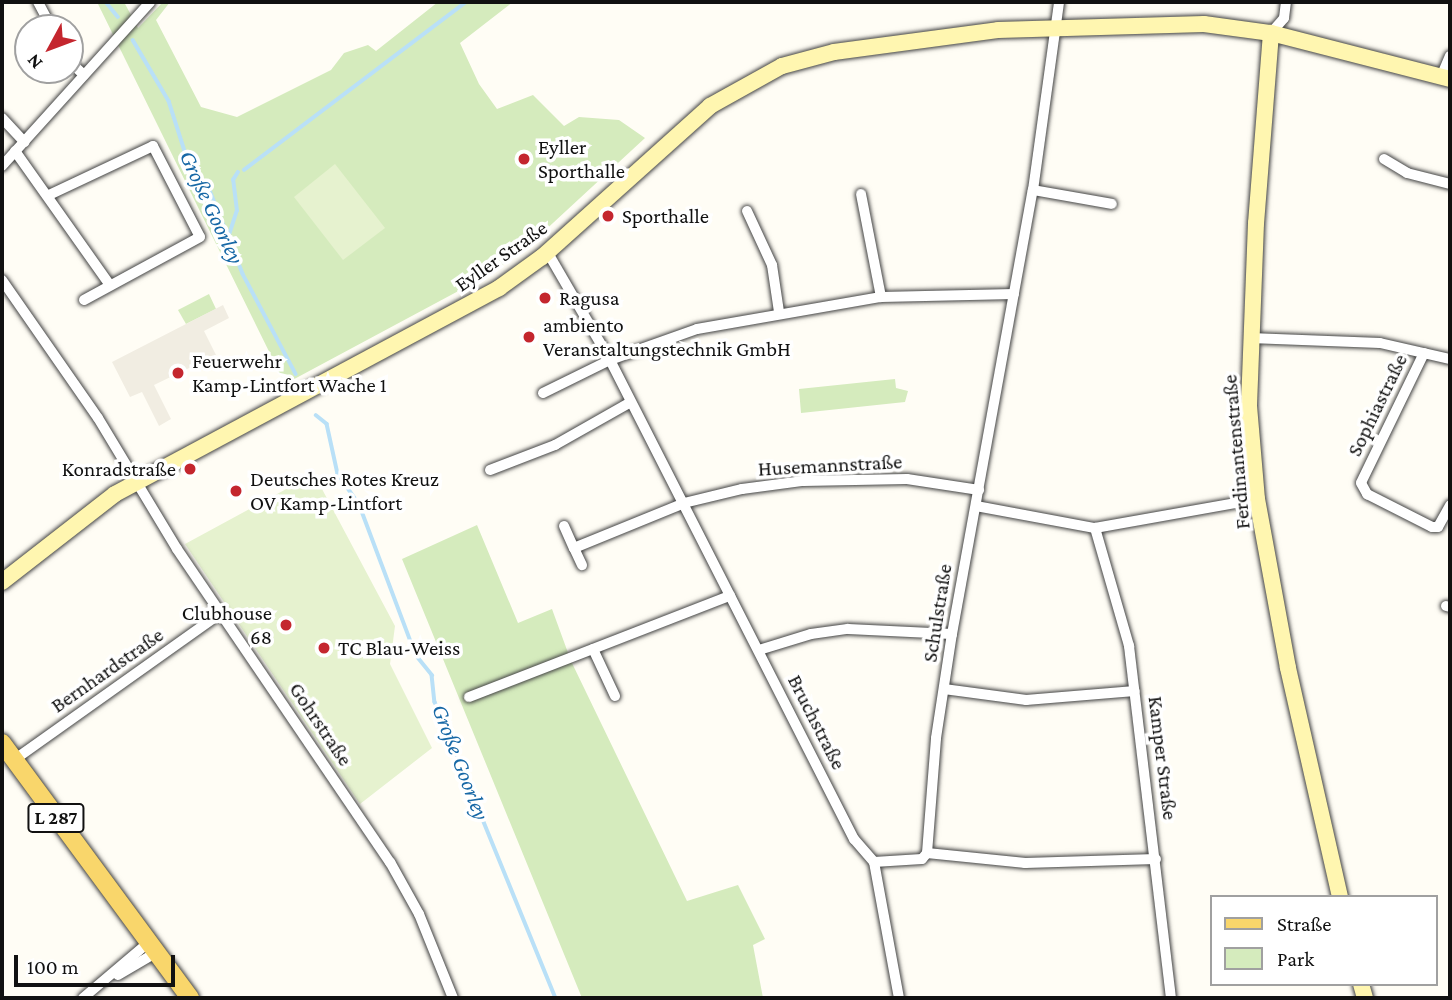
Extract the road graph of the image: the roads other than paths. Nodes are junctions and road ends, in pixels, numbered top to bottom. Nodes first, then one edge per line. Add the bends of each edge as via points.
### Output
1 (150, 2) edge
2 (1059, 2) edge
3 (1286, 2) edge
4 (1055, 25) junction
5 (1271, 33) junction
6 (1450, 56) edge
7 (84, 75) edge
8 (1446, 78) edge
9 (76, 84) edge
10 (2, 118) edge
11 (24, 142) junction
12 (15, 151) junction
13 (1384, 159) dead end
14 (2, 166) edge
15 (1450, 184) edge
16 (1033, 190) junction
17 (861, 194) dead end
18 (49, 195) junction
19 (1112, 204) dead end
20 (747, 211) dead end
21 (548, 253) junction
22 (2, 280) edge
23 (110, 285) junction
24 (1014, 294) junction
25 (881, 297) junction
26 (84, 300) dead end
27 (779, 312) junction
28 (1250, 338) junction
29 (1424, 353) junction
30 (1450, 359) edge
31 (610, 360) junction
32 (543, 393) dead end
33 (631, 402) junction
34 (490, 470) dead end
35 (137, 482) junction
36 (979, 489) junction
37 (1257, 499) junction
38 (684, 503) junction
39 (1450, 505) edge
40 (976, 506) junction
41 (564, 526) dead end
42 (1095, 528) junction
43 (574, 548) junction
44 (582, 565) dead end
45 (2, 582) edge
46 (730, 596) junction
47 (222, 612) junction
48 (952, 634) junction
49 (593, 649) junction
50 (759, 650) junction
51 (944, 689) junction
52 (1135, 691) junction
53 (615, 696) dead end
54 (469, 697) dead end
55 (2, 743) edge
56 (15, 760) junction
57 (927, 853) junction
58 (1156, 859) junction
59 (874, 862) junction
60 (1340, 895) edge
61 (149, 950) junction
62 (83, 998) edge
63 (178, 998) edge
64 (190, 998) edge
65 (453, 998) edge
66 (899, 998) edge
67 (1171, 998) edge

1 - 7 street
2 - 4 street, Schulstraße
3 - 5 street, Ferdinantenstraße via 1284,18
4 - 5 main road, Eyller Straße via 1214,24
4 - 16 street, Schulstraße
4 - 21 main road, Eyller Straße via 860,47 782,66 710,106
5 - 8 main road, Eyller Straße
5 - 28 main road, Ferdinantenstraße
6 - 8 street
9 - 11 street
10 - 11 street
11 - 12 street
12 - 14 street
12 - 18 street
13 - 15 street via 1407,173
16 - 19 street
16 - 24 street, Schulstraße
17 - 25 street
18 - 23 street
18 - 23 street via 153,146 200,237
20 - 27 street via 772,265
21 - 31 street, Bruchstraße
21 - 35 main road, Eyller Straße via 499,288
22 - 35 street
23 - 26 street
24 - 25 street
24 - 36 street, Schulstraße
25 - 27 street
27 - 31 street via 697,329
28 - 29 street via 1380,343
28 - 37 main road, Ferdinantenstraße via 1249,406
29 - 30 street
29 - 39 street, Sophiastraße via 1361,483 1367,494 1432,527 1438,527
31 - 32 street
31 - 33 street, Bruchstraße
33 - 34 street via 555,445
33 - 38 street, Bruchstraße
35 - 45 main road, Eyller Straße via 84,515
35 - 47 street, Gohrstraße
36 - 38 street, Husemannstraße via 907,480 803,481 742,488
36 - 40 street, Schulstraße
37 - 42 street
37 - 60 main road, Ferdinantenstraße via 1288,668
38 - 43 street
38 - 46 street, Bruchstraße
40 - 42 street
40 - 48 street, Schulstraße
41 - 43 street
42 - 52 street, Kamper Straße via 1118,600
43 - 44 street
46 - 49 street
46 - 50 street, Bruchstraße
47 - 56 street, Bernhardstraße
47 - 65 street, Gohrstraße via 390,862 419,914
48 - 50 street via 848,629 811,634
48 - 51 street, Schulstraße
49 - 53 street
49 - 54 street
50 - 59 street, Bruchstraße via 855,839
51 - 52 street via 1026,700
51 - 57 street, Schulstraße
52 - 58 street, Kamper Straße
55 - 56 main road, L 287
56 - 61 main road, L 287
57 - 58 street via 1025,863
57 - 59 street via 922,859
58 - 67 street, Kamper Straße
59 - 66 street
61 - 62 street
61 - 63 main road, L 287
61 - 64 main road, L 287

